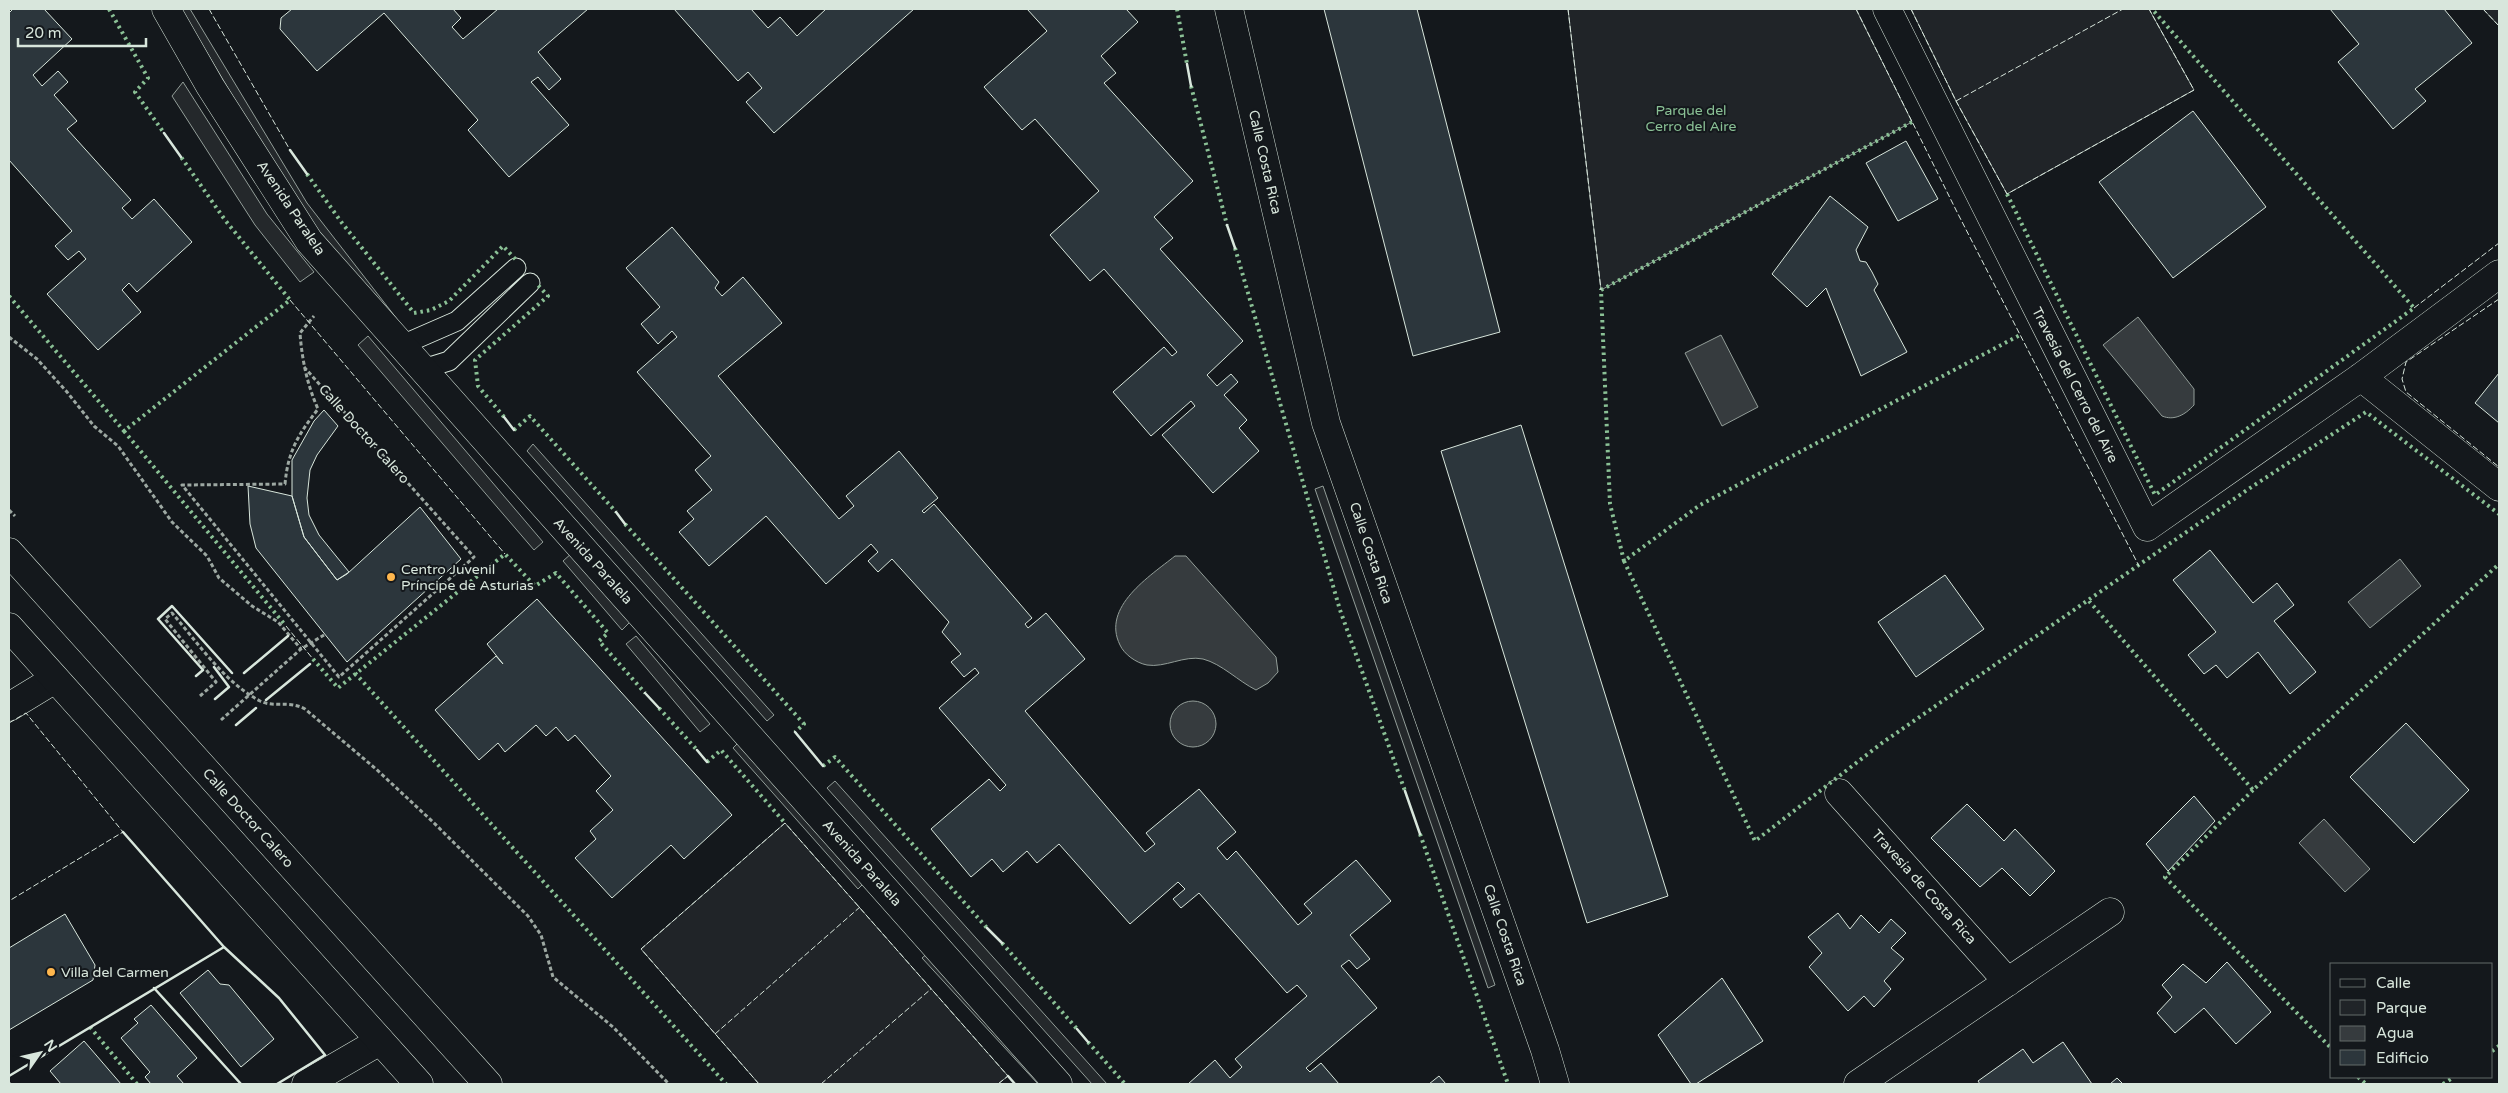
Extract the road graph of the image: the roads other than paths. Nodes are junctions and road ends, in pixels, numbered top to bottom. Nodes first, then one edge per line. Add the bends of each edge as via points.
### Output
1 (166, 9) edge
2 (1229, 9) edge
3 (1887, 9) edge
4 (516, 268) dead end
5 (2499, 274) edge
6 (530, 283) dead end
7 (402, 345) junction
8 (423, 369) junction
9 (2361, 377) junction
10 (2499, 487) edge
11 (9, 552) edge
12 (9, 626) edge
13 (55, 679) junction
14 (9, 707) edge
15 (1840, 793) dead end
16 (2110, 912) dead end
17 (2008, 982) junction
18 (380, 1041) junction
19 (306, 1084) edge
20 (419, 1084) edge
21 (488, 1084) edge
22 (1058, 1084) edge
23 (1555, 1084) edge
24 (1858, 1084) edge

1 - 7 street, Avenida Paralela via 210,86 309,241
2 - 23 street, Calle Costa Rica via 1326,423
3 - 9 street, Travesía del Cerro del Aire via 2147,527
4 - 7 lane via 457,321
5 - 9 street, Travesía del Cerro del Aire
6 - 8 lane via 449,361
7 - 8 street, Avenida Paralela
8 - 22 street, Avenida Paralela
9 - 10 street
11 - 21 street, Calle Doctor Calero
12 - 13 street
13 - 14 street
13 - 18 street
15 - 17 street, Travesía de Costa Rica
16 - 17 street
17 - 24 street
18 - 19 street
18 - 20 street

